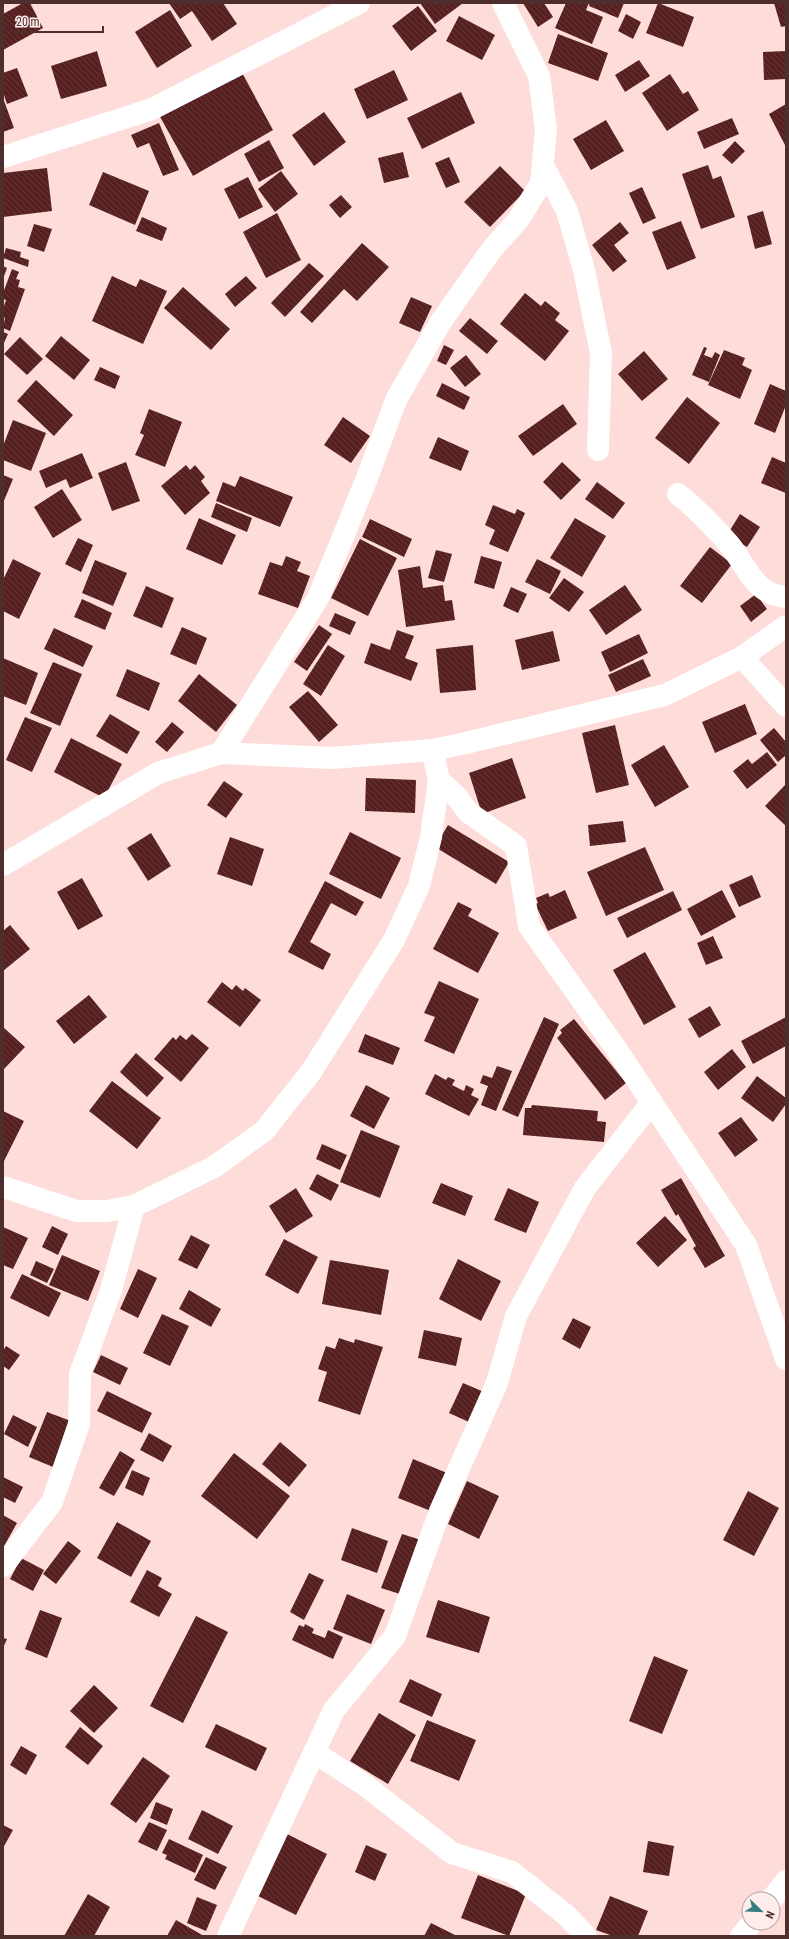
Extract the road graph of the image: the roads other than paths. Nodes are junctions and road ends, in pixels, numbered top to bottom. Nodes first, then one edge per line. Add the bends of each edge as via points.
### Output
1 (359, 3) edge
2 (503, 3) edge
3 (3, 157) edge
4 (543, 166) junction
5 (598, 450) dead end
6 (678, 494) dead end
7 (786, 597) edge
8 (786, 626) edge
9 (742, 656) junction
10 (786, 706) edge
11 (432, 750) junction
12 (221, 753) junction
13 (439, 780) junction
14 (3, 865) edge
15 (652, 1102) junction
16 (3, 1187) edge
17 (134, 1206) junction
18 (786, 1358) edge
19 (3, 1566) edge
20 (314, 1752) junction
21 (786, 1882) edge
22 (779, 1891) edge
23 (228, 1936) edge
24 (586, 1936) edge

1 - 3 street via 152,109
2 - 4 street via 539,76 546,129
4 - 5 street via 567,211 584,270 601,353
4 - 12 street via 541,183 519,219 492,249 440,323 396,400 318,598
6 - 7 street via 701,512 760,587
8 - 9 street
9 - 10 street
9 - 11 street via 665,695
11 - 12 street via 332,758
11 - 13 street
12 - 14 street via 158,773
13 - 15 street via 468,812 516,846 529,926
13 - 17 street via 431,837 419,886 394,940 311,1072 264,1131 214,1167
15 - 18 street via 746,1245
15 - 20 street via 585,1188 516,1316 497,1384 440,1511 395,1636 334,1710
16 - 17 street via 77,1211 107,1211
17 - 19 street via 111,1290 80,1374 79,1424 52,1502
20 - 23 street
20 - 24 street via 366,1786 452,1853 512,1872 566,1914
21 - 22 street

